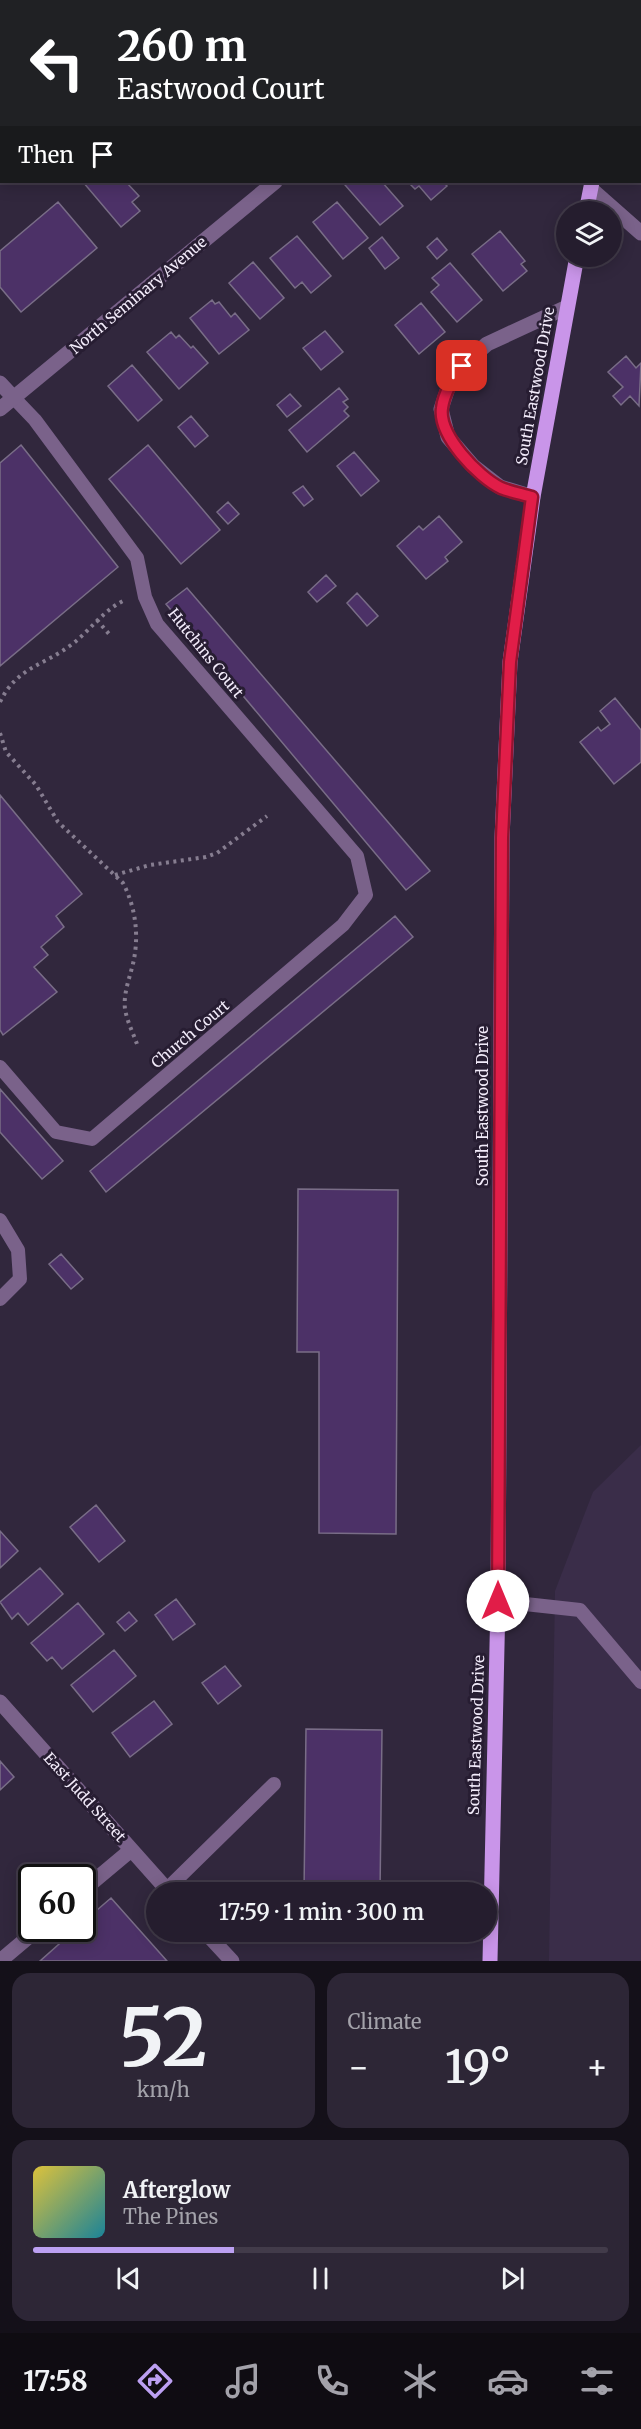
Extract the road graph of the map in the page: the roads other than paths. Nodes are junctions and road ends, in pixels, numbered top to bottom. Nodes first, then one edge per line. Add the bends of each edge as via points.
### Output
1 (274, 183) edge
2 (592, 185) edge
3 (588, 201) edge
4 (641, 233) edge
5 (575, 267) edge
6 (567, 307) junction
7 (0, 382) edge
8 (13, 397) junction
9 (0, 409) edge
10 (532, 497) junction
11 (357, 856) joint
12 (0, 1067) edge
13 (0, 1220) edge
14 (0, 1299) edge
15 (498, 1601) junction
16 (641, 1682) edge
17 (0, 1702) edge
18 (274, 1784) dead end
19 (131, 1850) junction
20 (96, 1879) edge
21 (160, 1882) edge
22 (177, 1882) edge
23 (23, 1942) edge
24 (215, 1942) edge
25 (0, 1961) edge
26 (232, 1961) edge
27 (490, 1961) edge

1 - 8 street, North Seminary Avenue
2 - 3 main road
2 - 4 street
5 - 6 main road, South Eastwood Drive
6 - 10 main road, South Eastwood Drive
6 - 10 street via 487,344 462,366 441,409 448,437 473,466 500,487
7 - 8 street
8 - 9 street, North Seminary Avenue
8 - 11 lane, Hutchins Court via 35,420 137,558 145,597 158,624
10 - 15 main road, South Eastwood Drive via 510,662 502,838
11 - 12 lane, Church Court via 366,896 343,925 92,1139 56,1132
13 - 14 lane via 18,1250 20,1279
15 - 16 lane via 580,1610
15 - 27 main road, South Eastwood Drive
17 - 19 street, East Judd Street
18 - 22 lane
19 - 20 street
19 - 21 street, East Judd Street
23 - 25 street
24 - 26 street

